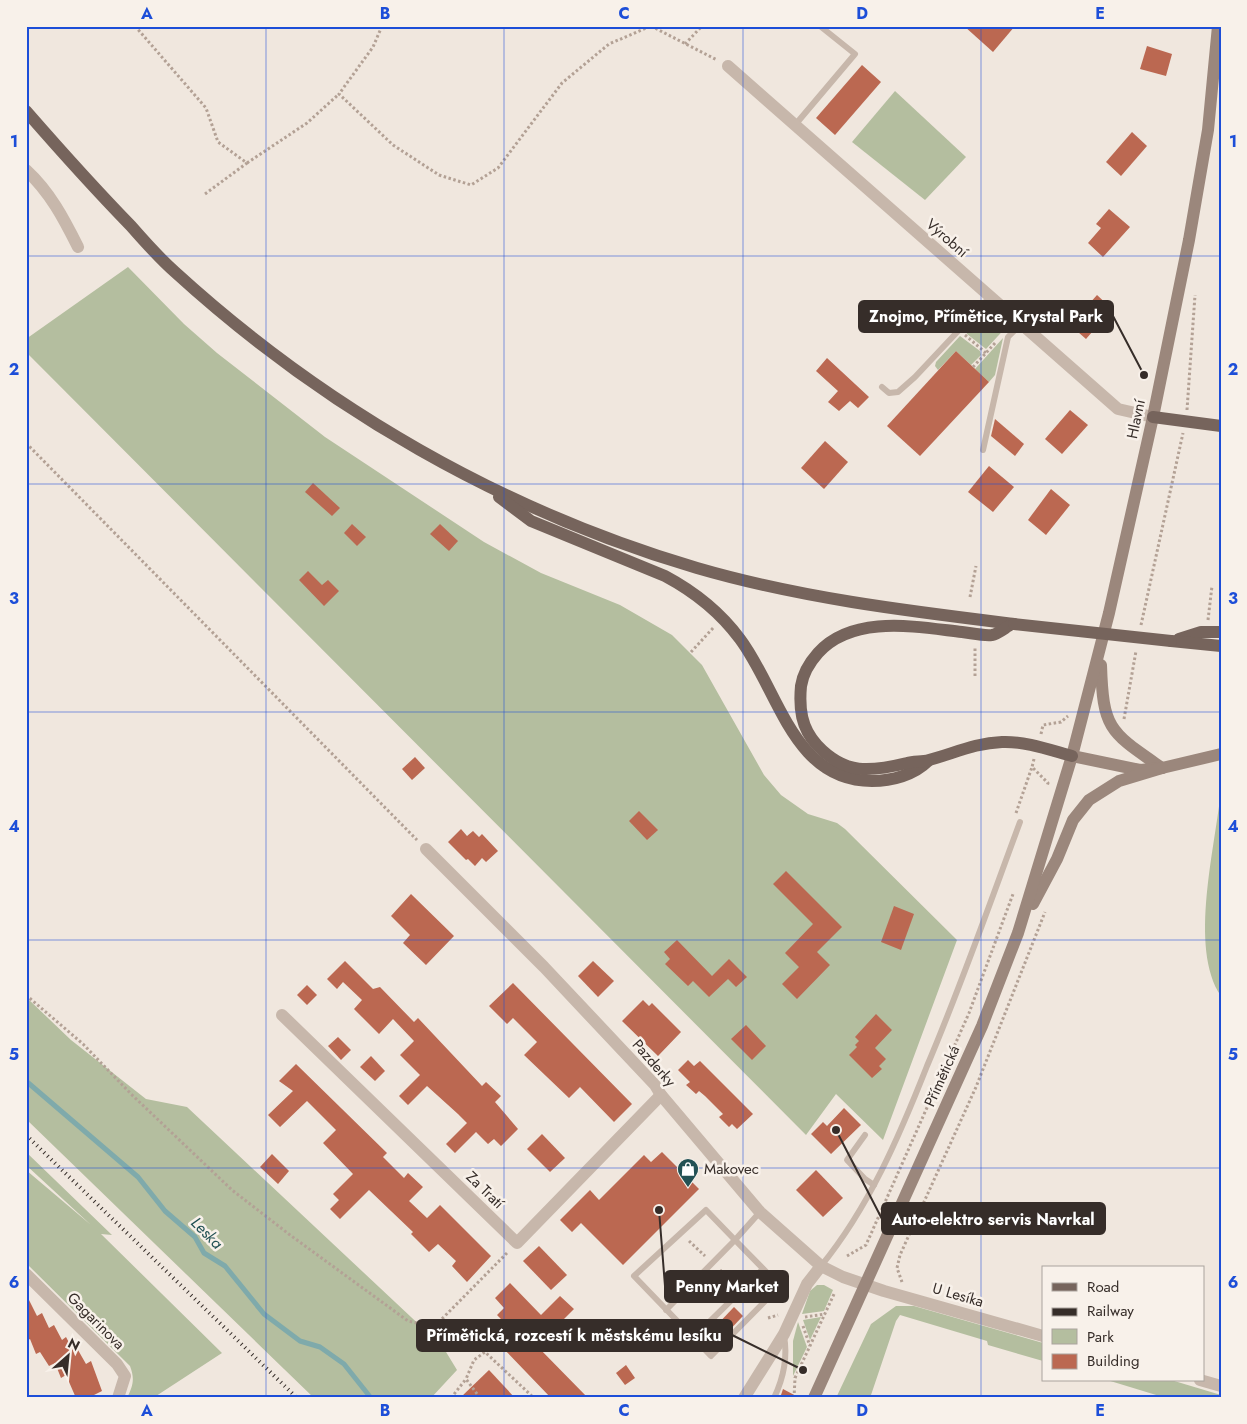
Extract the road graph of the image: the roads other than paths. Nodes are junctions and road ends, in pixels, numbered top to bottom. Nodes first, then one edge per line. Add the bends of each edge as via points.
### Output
1 (820, 26) edge
2 (1218, 26) edge
3 (728, 66) road end
4 (26, 111) edge
5 (795, 125) junction
6 (26, 170) edge
7 (78, 247) dead end
8 (990, 297) junction
9 (1021, 324) junction
10 (882, 387) dead end
11 (1153, 417) junction
12 (1221, 426) edge
13 (984, 450) dead end
14 (476, 481) junction
15 (1013, 624) junction
16 (1221, 632) edge
17 (1172, 641) junction
18 (1221, 646) edge
19 (1101, 650) junction
20 (1221, 754) edge
21 (1072, 756) junction
22 (928, 761) junction
23 (1162, 768) junction
24 (1020, 822) dead end
25 (426, 849) road end
26 (1018, 933) junction
27 (282, 1014) dead end
28 (661, 1095) junction
29 (865, 1135) dead end
30 (874, 1185) junction
31 (760, 1212) junction
32 (734, 1240) junction
33 (821, 1266) junction
34 (763, 1269) junction
35 (26, 1274) edge
36 (864, 1284) junction
37 (666, 1310) junction
38 (784, 1334) junction
39 (1042, 1336) edge
40 (693, 1338) junction
41 (1204, 1381) edge
42 (1221, 1386) edge
43 (118, 1398) edge
44 (744, 1398) edge
45 (774, 1398) edge
46 (814, 1398) edge

1 - 5 lane via 855,54
2 - 11 main road, Hlavní via 1208,130
3 - 5 street, Výrobní
4 - 14 main road via 173,271 267,350 398,438
5 - 8 street, Výrobní
6 - 7 street via 56,204
8 - 9 street, Výrobní
8 - 10 lane via 898,392 889,393
9 - 11 street, Výrobní via 1118,409
9 - 13 lane via 1008,336
11 - 12 main road
11 - 19 main road, Hlavní
14 - 15 main road via 595,533 698,568 828,598
14 - 22 main road via 531,521 665,576 714,610 742,641 783,716 807,752 825,768 854,780 880,781 904,776 920,769
15 - 17 main road, bridge
15 - 22 main road via 994,635 912,626 866,629 837,637 812,660 802,682 800,708 812,739 827,756 839,763 872,771
16 - 17 main road via 1201,632
17 - 18 main road
19 - 21 main road, Hlavní
19 - 23 main road via 1102,701 1109,722 1128,745
20 - 23 main road
21 - 22 main road via 1037,746 1003,742 965,747
21 - 23 main road via 1140,770
21 - 26 main road, Přímětická
23 - 26 main road via 1108,786 1080,810
24 - 30 lane via 938,1042
25 - 28 street, Pazderky via 544,967
26 - 36 main road, Přímětická via 982,1026
27 - 28 street, Za Tratí via 516,1243
28 - 31 street, Pazderky
29 - 30 lane via 846,1160
30 - 33 lane
31 - 32 lane
31 - 33 street, Pazderky
32 - 34 lane
32 - 37 lane
32 - 37 lane via 706,1210 634,1276
33 - 36 street, Pazderky
33 - 38 street via 807,1284
34 - 40 lane
34 - 40 lane via 780,1286 710,1356
35 - 43 street, Gagarinova via 117,1364 125,1376
36 - 39 street, U Lesíka
36 - 46 main road, Přímětická
37 - 40 lane
38 - 44 street
38 - 45 lane via 784,1374
41 - 42 street

